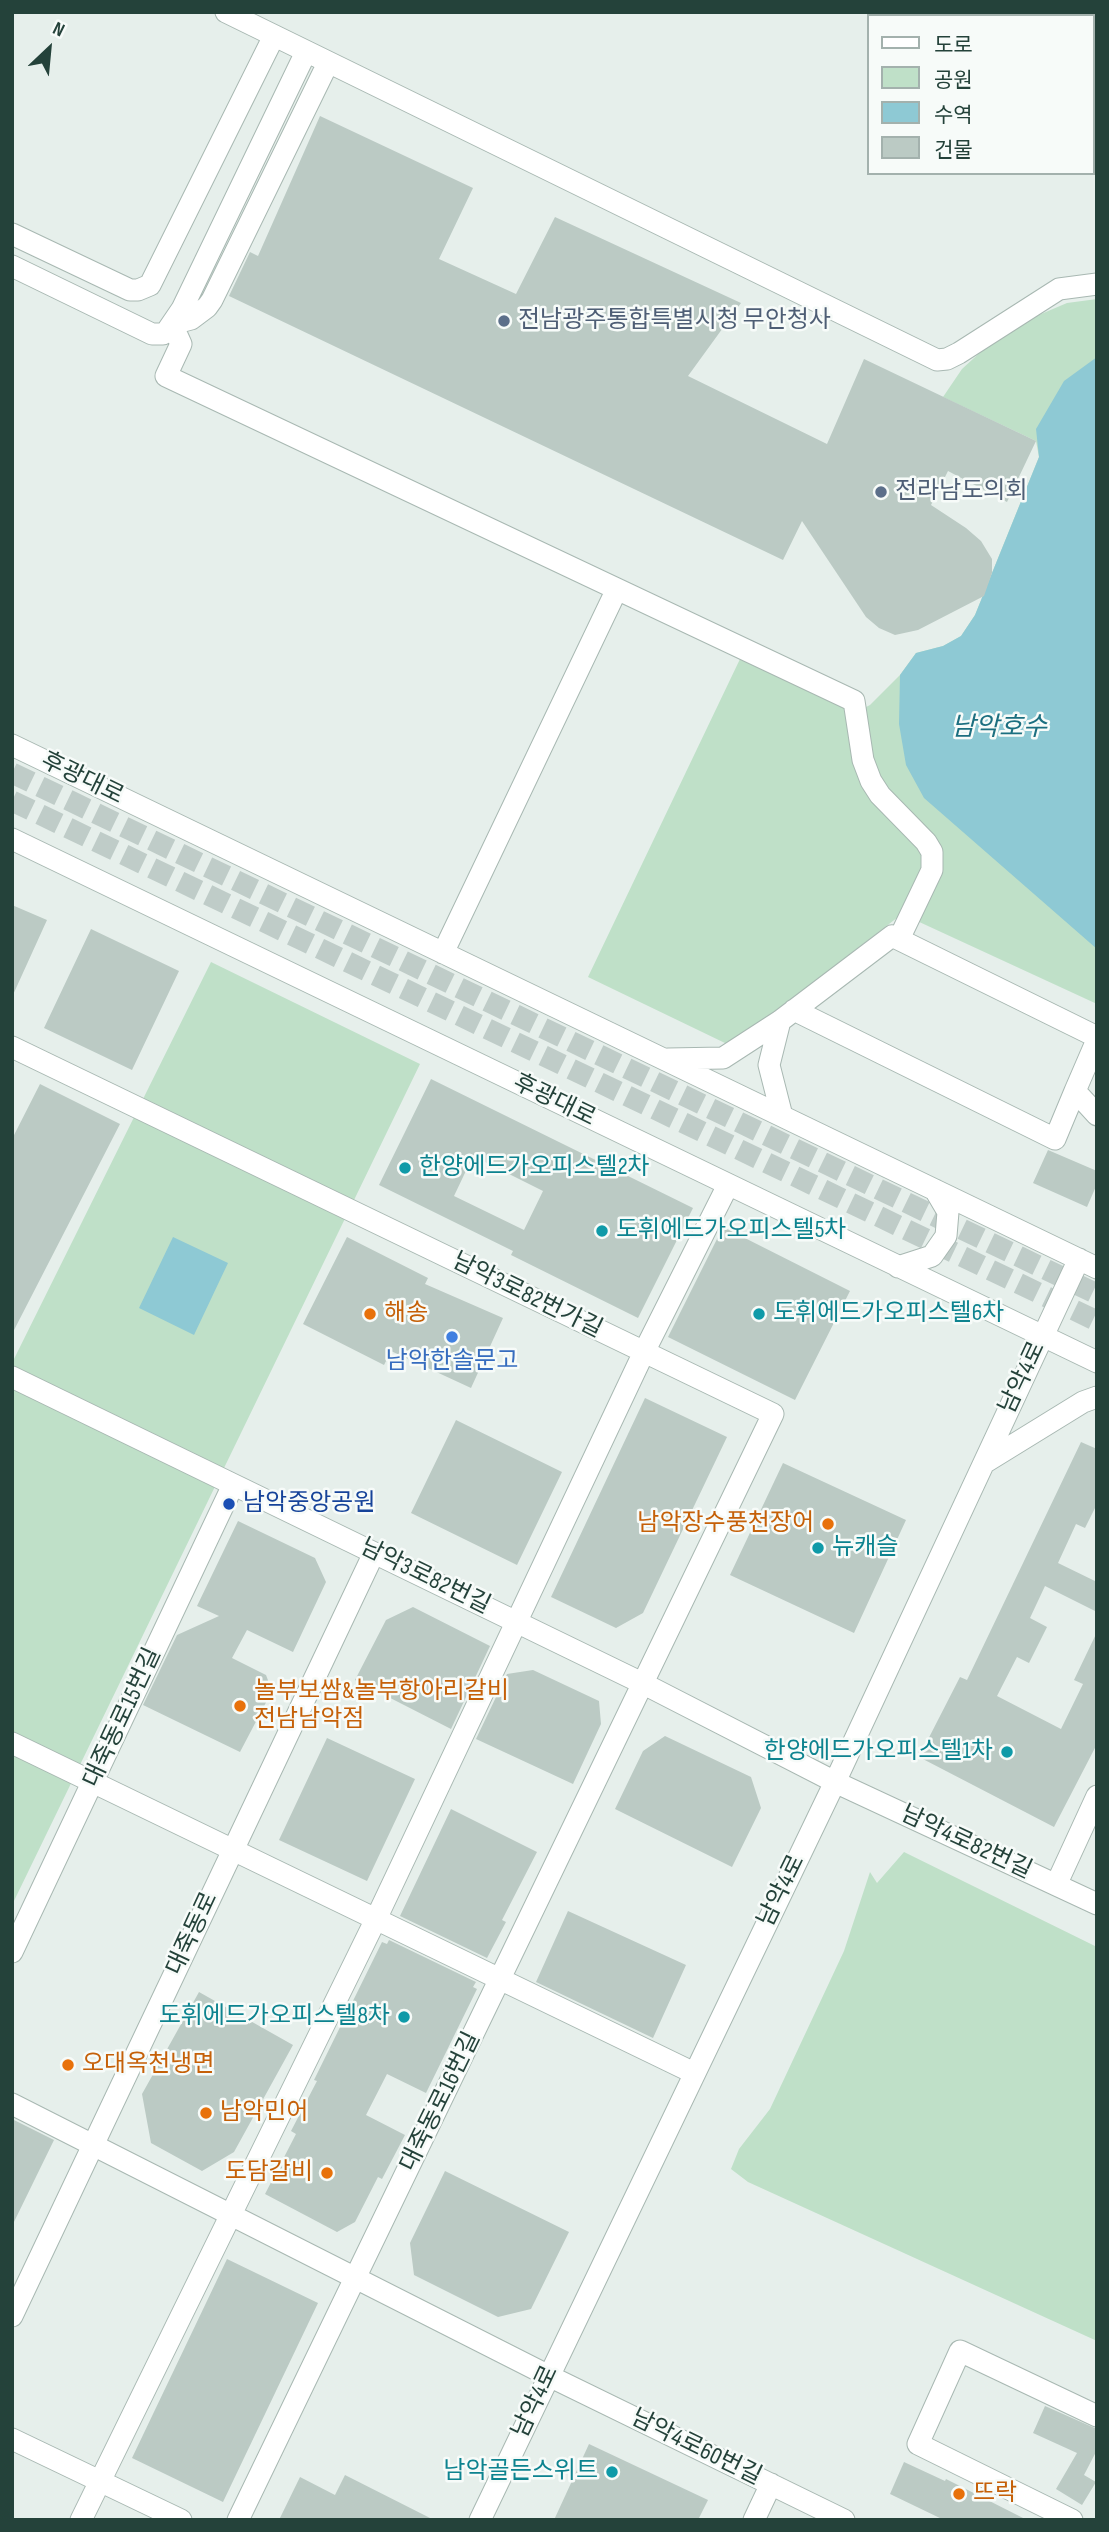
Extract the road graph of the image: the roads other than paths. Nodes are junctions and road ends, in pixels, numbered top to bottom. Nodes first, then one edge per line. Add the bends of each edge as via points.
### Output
1 (226, 12) edge
2 (274, 36) junction
3 (306, 52) junction
4 (328, 63) junction
5 (12, 234) edge
6 (12, 266) edge
7 (1097, 284) edge
8 (173, 324) junction
9 (617, 589) junction
10 (12, 745) edge
11 (12, 839) edge
12 (899, 939) junction
13 (443, 953) junction
14 (787, 1016) junction
15 (1097, 1039) edge
16 (12, 1047) edge
17 (662, 1059) junction
18 (1075, 1091) junction
19 (1097, 1115) edge
20 (782, 1116) junction
21 (727, 1185) junction
22 (935, 1190) junction
23 (1088, 1264) edge
24 (898, 1267) junction
25 (1042, 1336) junction
26 (644, 1352) junction
27 (1097, 1362) edge
28 (12, 1377) edge
29 (1097, 1397) edge
30 (984, 1462) junction
31 (233, 1485) junction
32 (374, 1553) junction
33 (517, 1622) junction
34 (644, 1684) junction
35 (12, 1743) edge
36 (93, 1782) junction
37 (835, 1782) junction
38 (1097, 1796) edge
39 (233, 1850) junction
40 (1056, 1885) junction
41 (1097, 1904) edge
42 (376, 1919) junction
43 (12, 1952) edge
44 (500, 1979) junction
45 (694, 2073) junction
46 (12, 2104) edge
47 (94, 2144) junction
48 (232, 2215) junction
49 (356, 2278) junction
50 (12, 2316) edge
51 (548, 2376) junction
52 (1097, 2416) edge
53 (12, 2439) edge
54 (100, 2481) junction
55 (771, 2484) junction
56 (82, 2520) edge
57 (181, 2520) edge
58 (238, 2520) edge
59 (480, 2520) edge
60 (754, 2520) edge
61 (844, 2520) edge
62 (1072, 2520) edge

1 - 2 street
2 - 3 street
2 - 5 street via 150,285 130,290
3 - 4 street
3 - 8 street
4 - 7 street via 937,360 947,359 1059,289
4 - 8 street via 212,300 191,319
6 - 8 street via 152,334 163,334
8 - 9 street via 181,344 166,376
9 - 12 street via 854,701 863,760 871,780 932,852 932,870
9 - 13 street
10 - 13 street, 후광대로
11 - 21 street, 후광대로
12 - 14 street via 892,936
12 - 15 street
13 - 17 street, 후광대로
14 - 17 street via 723,1058
14 - 18 street via 1055,1139
14 - 20 street via 769,1065
15 - 18 street
16 - 26 street, 남악3로82번가길
17 - 20 street, 후광대로
18 - 19 street
20 - 22 street, 후광대로
21 - 24 street, 후광대로
21 - 26 street
22 - 23 street, 후광대로
22 - 24 street via 948,1212 946,1236 932,1256
23 - 25 street, 남악4로
24 - 25 street, 후광대로
25 - 27 street, 후광대로
25 - 30 street, 남악4로
26 - 33 street
26 - 34 street, 남악3로82번가길 via 773,1415
28 - 31 street, 남악3로82번길
29 - 30 street
30 - 37 street, 남악4로
31 - 32 street, 남악3로82번길
31 - 36 street, 대죽동로15번길
32 - 33 street, 남악3로82번길
32 - 39 street, 대죽동로
33 - 34 street, 남악3로82번길
33 - 42 street
34 - 37 street, 남악3로82번길
34 - 44 street, 대죽동로16번길
35 - 36 street
36 - 39 street
36 - 43 street, 대죽동로15번길
37 - 40 street, 남악4로82번길
37 - 45 street, 남악4로
38 - 40 street
39 - 42 street
39 - 47 street, 대죽동로
40 - 41 street, 남악4로82번길
42 - 44 street
42 - 48 street
44 - 45 street
44 - 49 street, 대죽동로16번길
45 - 51 street, 남악4로
46 - 47 street, 남악4로60번길
47 - 48 street, 남악4로60번길
47 - 50 street, 대죽동로
48 - 49 street, 남악4로60번길
48 - 54 street
49 - 51 street, 남악4로60번길
49 - 58 street, 대죽동로16번길
51 - 55 street, 남악4로60번길
51 - 59 street, 남악4로
52 - 62 street via 960,2351 918,2444
53 - 54 street
54 - 56 street
54 - 57 street
55 - 60 street
55 - 61 street, 남악4로60번길

